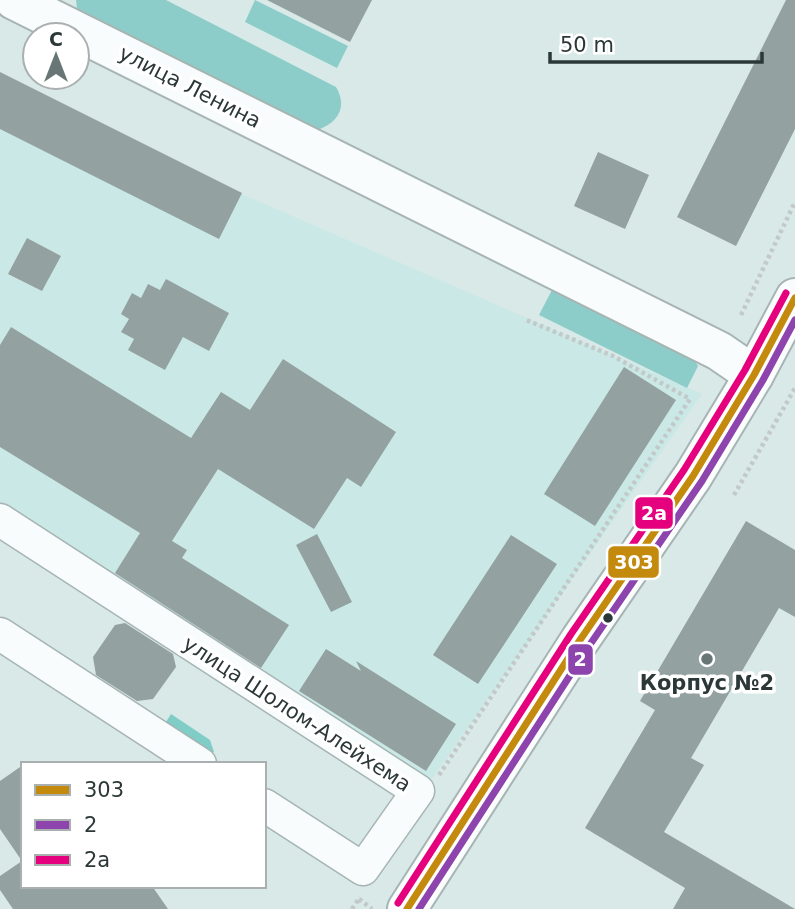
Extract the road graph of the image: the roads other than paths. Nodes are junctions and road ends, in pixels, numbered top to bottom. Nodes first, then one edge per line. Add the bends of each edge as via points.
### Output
1 (14, 0) edge
2 (795, 298) edge
3 (754, 374) junction
4 (0, 520) edge
5 (0, 634) edge
6 (197, 762) edge
7 (266, 806) edge
8 (407, 909) edge

1 - 3 street, улица Ленина via 719,351
2 - 3 street
3 - 8 street via 693,477 580,640
4 - 7 street, улица Шолом-Алейхема via 418,791 363,869
5 - 6 street

